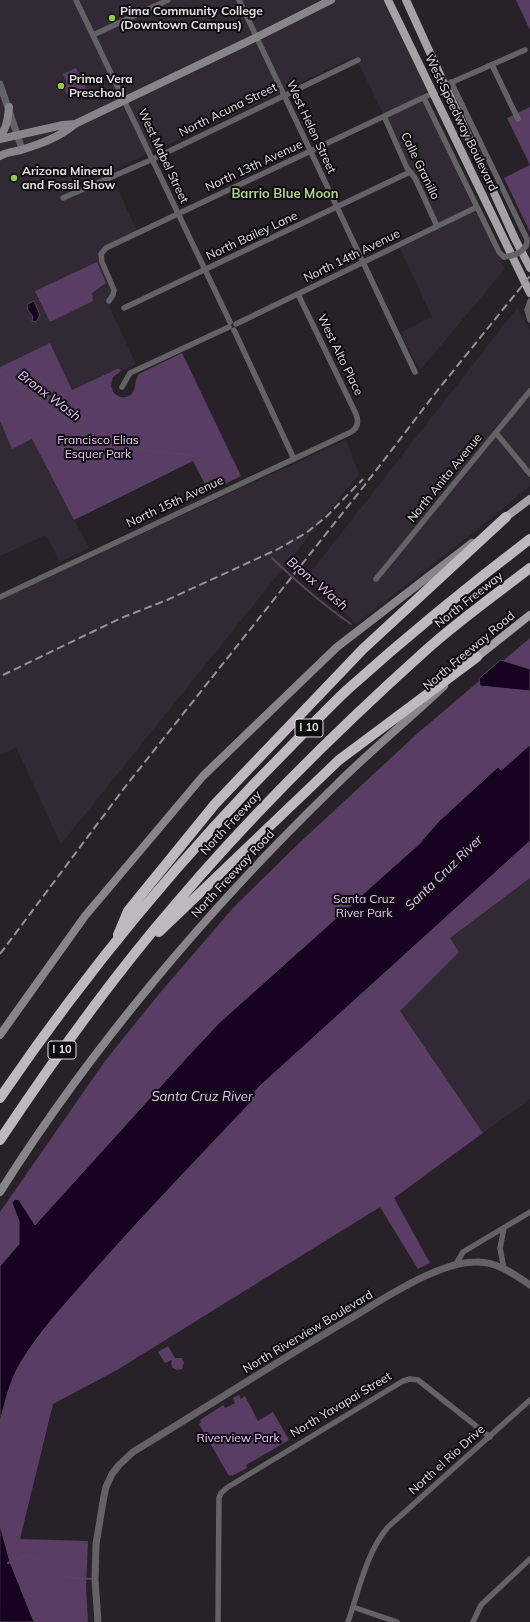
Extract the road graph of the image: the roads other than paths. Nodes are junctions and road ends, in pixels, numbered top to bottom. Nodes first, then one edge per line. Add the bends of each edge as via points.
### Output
1 (76, 0) edge
2 (168, 0) edge
3 (239, 0) edge
4 (332, 0) edge
5 (388, 0) edge
6 (406, 0) edge
7 (94, 35) junction
8 (257, 37) junction
9 (525, 50) dead end
10 (358, 60) dead end
11 (492, 65) junction
12 (0, 84) edge
13 (449, 84) junction
14 (433, 93) junction
15 (284, 96) junction
16 (424, 98) junction
17 (125, 100) junction
18 (9, 107) junction
19 (384, 116) junction
20 (518, 119) dead end
21 (75, 124) junction
22 (18, 135) junction
23 (0, 138) edge
24 (22, 149) junction
25 (310, 152) junction
26 (0, 156) edge
27 (152, 159) junction
28 (410, 172) junction
29 (63, 198) dead end
30 (337, 207) junction
31 (477, 207) junction
32 (178, 214) junction
33 (437, 226) junction
34 (364, 262) junction
35 (530, 268) edge
36 (205, 270) junction
37 (530, 293) edge
38 (298, 294) junction
39 (109, 301) dead end
40 (530, 301) edge
41 (124, 308) dead end
42 (530, 320) edge
43 (232, 326) junction
44 (415, 372) dead end
45 (122, 387) dead end
46 (530, 391) edge
47 (358, 425) joint
48 (496, 433) junction
49 (294, 459) junction
50 (530, 474) edge
51 (530, 499) edge
52 (506, 517) junction
53 (530, 539) edge
54 (530, 568) edge
55 (376, 579) dead end
56 (0, 597) edge
57 (530, 615) edge
58 (477, 657) junction
59 (114, 944) junction
60 (128, 962) junction
61 (0, 1035) edge
62 (0, 1098) edge
63 (0, 1140) edge
64 (0, 1192) edge
65 (530, 1212) edge
66 (504, 1228) junction
67 (456, 1264) junction
68 (504, 1269) junction
69 (530, 1285) edge
70 (530, 1400) edge
71 (490, 1437) junction
72 (530, 1559) edge
73 (353, 1607) junction
74 (98, 1622) edge
75 (218, 1622) edge
76 (348, 1622) edge
77 (397, 1622) edge
78 (473, 1622) edge

1 - 7 street, West Mabel Street
2 - 7 street
3 - 8 street, West Helen Street
4 - 8 main road
5 - 14 main road, West Speedway Boulevard
6 - 13 main road, West Speedway Boulevard
7 - 17 street, West Mabel Street
8 - 15 street, West Helen Street
8 - 17 main road
9 - 11 street
10 - 15 street, North Acuna Street
11 - 13 street
11 - 20 street
12 - 18 street
13 - 31 street, West Speedway Boulevard, bridge via 527,239 522,252 504,257 499,252
13 - 35 main road, West Speedway Boulevard via 515,239
14 - 16 street, North 13th Avenue
14 - 37 main road, West Speedway Boulevard
15 - 25 street, West Helen Street
15 - 27 street, North Acuna Street
16 - 19 street, North 13th Avenue
16 - 31 street, West Speedway Boulevard
17 - 21 main road
17 - 27 street, West Mabel Street
18 - 22 street
18 - 23 main road via 8,122
19 - 25 street, North 13th Avenue
19 - 28 street, Calle Granillo
21 - 22 main road
21 - 24 main road via 65,133
22 - 23 main road
22 - 24 street
24 - 26 main road
25 - 30 street, West Helen Street
25 - 32 street, North 13th Avenue
27 - 29 street, North Acuna Street
27 - 32 street, West Mabel Street
28 - 30 street, North Bailey Lane
28 - 33 street, Calle Granillo
30 - 34 street, West Helen Street
30 - 36 street, North Bailey Lane
31 - 33 street, North 14th Avenue
32 - 36 street, West Mabel Street
32 - 39 street, North 13th Avenue via 106,248 101,254 114,290 114,295
33 - 34 street, North 14th Avenue
34 - 38 street, North 14th Avenue
34 - 44 street, West Helen Street
36 - 41 street, North Bailey Lane
36 - 43 street, West Mabel Street
38 - 43 street, North 14th Avenue
38 - 47 street, West Alto Place via 356,414
40 - 42 street via 527,307
43 - 45 street, North 14th Avenue via 130,373
43 - 49 street, West Mabel Street
46 - 48 street, North Anita Avenue
47 - 49 street, North 15th Avenue via 352,431
48 - 50 street
48 - 55 street, North Anita Avenue
49 - 56 street, North 15th Avenue
51 - 52 main road
52 - 59 highway via 363,649 215,804 128,911
52 - 61 main road via 337,647 204,776 85,916
53 - 59 highway, North Freeway / I 10 via 413,633 346,692 254,783 198,843
54 - 60 highway, North Freeway / I 10 via 427,649 306,762 214,860
57 - 58 main road, North Freeway Road
58 - 60 highway via 339,760
58 - 64 main road, North Freeway Road via 335,786 251,871 159,975 126,1017 59,1105
59 - 62 highway, North Freeway / I 10
60 - 63 highway, North Freeway / I 10 via 57,1055
65 - 66 street
66 - 67 street via 463,1252
66 - 68 street via 500,1248
67 - 68 street, North Riverview Boulevard via 490,1263
67 - 74 street, North Riverview Boulevard via 441,1268 284,1358 133,1452 119,1465 112,1474 105,1492 96,1544 94,1580
68 - 69 street, North Riverview Boulevard
70 - 71 street, North el Rio Drive
71 - 73 street, North el Rio Drive via 388,1527 379,1538
71 - 75 street, North Yavapai Street via 418,1380 410,1379 228,1486 221,1492 218,1507
72 - 78 street via 481,1605
73 - 76 street, North el Rio Drive
73 - 77 street

